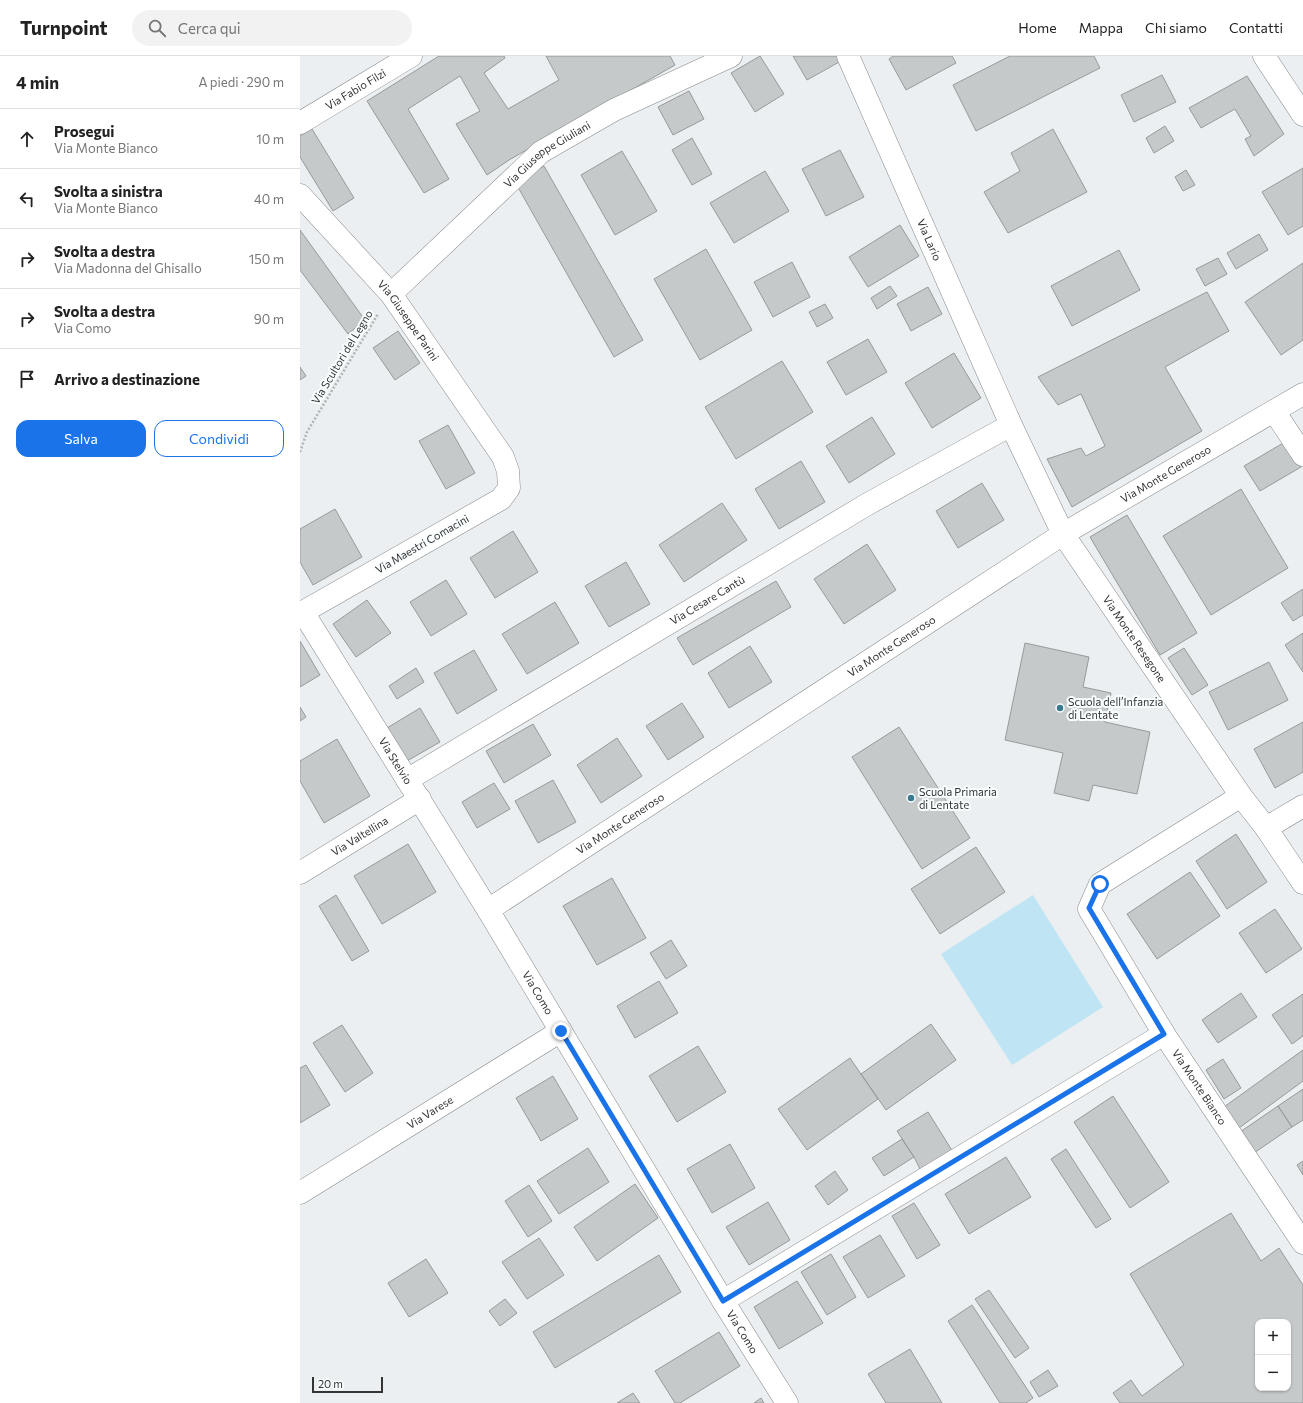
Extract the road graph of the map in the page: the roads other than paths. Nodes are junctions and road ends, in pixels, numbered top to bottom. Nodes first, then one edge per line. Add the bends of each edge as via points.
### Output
1 (411, 56) edge
2 (731, 56) edge
3 (848, 56) edge
4 (1264, 56) edge
5 (1303, 115) edge
6 (300, 123) edge
7 (300, 195) edge
8 (391, 294) junction
9 (1303, 394) edge
10 (1274, 411) junction
11 (1011, 425) junction
12 (1303, 455) edge
13 (503, 457) joint
14 (1063, 534) junction
15 (303, 612) joint
16 (407, 780) junction
17 (1241, 796) junction
18 (420, 799) junction
19 (1303, 806) edge
20 (1266, 828) junction
21 (300, 873) edge
22 (1303, 883) edge
23 (488, 910) junction
24 (561, 1031) junction
25 (1164, 1034) junction
26 (300, 1194) edge
27 (1303, 1243) edge
28 (723, 1301) junction
29 (787, 1403) edge

1 - 6 street, Via Fabio Filzi
2 - 8 street, Via Giuseppe Giuliani via 614,110 541,152
3 - 11 street, Via Lario
4 - 5 street
7 - 8 street, Via Giuseppe Parini
8 - 13 street, Via Giuseppe Parini
9 - 10 street, Via Monte Generoso
10 - 12 street
10 - 14 street, Via Monte Generoso
11 - 14 street, Via Monte Resegone
11 - 16 street, Via Cesare Cantù via 866,505
13 - 15 street, Via Maestri Comacini via 508,472 509,488 501,499
14 - 17 street, Via Monte Resegone
14 - 23 street, Via Monte Generoso
15 - 16 street, Via Stelvio
16 - 18 street, Via Stelvio
17 - 20 street, Via Monte Resegone
17 - 25 street, Via Monte Bianco via 1100,884 1089,908
18 - 21 street, Via Valtellina
18 - 23 street, Via Stelvio
19 - 20 street
20 - 22 street, Via Monte Resegone
23 - 24 street, Via Como
24 - 26 street, Via Varese
24 - 28 street, Via Como
25 - 27 street, Via Monte Bianco
25 - 28 street
28 - 29 street, Via Como

